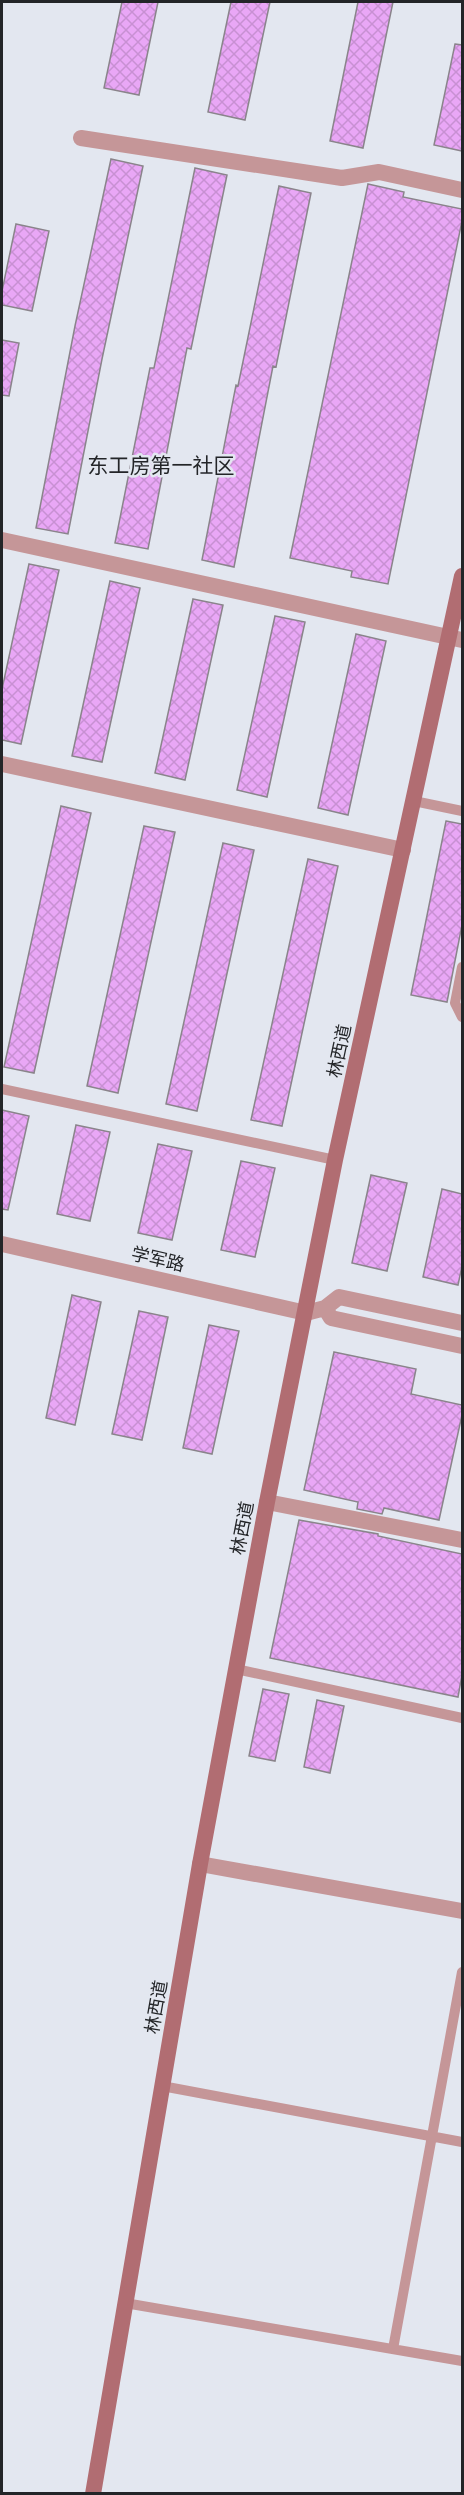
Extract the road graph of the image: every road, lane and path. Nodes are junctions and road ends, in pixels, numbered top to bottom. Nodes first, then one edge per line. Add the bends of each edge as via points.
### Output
1 (81, 138) dead end
2 (462, 190) edge
3 (2, 540) edge
4 (462, 576) edge
5 (456, 638) edge
6 (2, 764) edge
7 (414, 801) junction
8 (462, 811) edge
9 (403, 850) junction
10 (462, 967) edge
11 (462, 1017) edge
12 (2, 1089) edge
13 (335, 1160) junction
14 (2, 1244) edge
15 (325, 1308) junction
16 (306, 1313) junction
17 (462, 1323) edge
18 (462, 1346) edge
19 (267, 1502) junction
20 (462, 1540) edge
21 (236, 1669) junction
22 (462, 1718) edge
23 (200, 1864) junction
24 (462, 1911) edge
25 (462, 1972) edge
26 (162, 2086) junction
27 (432, 2136) junction
28 (462, 2142) edge
29 (125, 2303) junction
30 (393, 2349) junction
31 (462, 2361) edge
32 (93, 2493) edge

1 - 2 street via 342,178 379,172
3 - 5 street
4 - 5 main road, 林西道
5 - 7 main road, 林西道
6 - 9 street
7 - 8 lane
7 - 9 main road, 林西道
9 - 13 main road, 林西道
10 - 11 lane via 455,1004
12 - 13 lane
13 - 16 main road, 林西道
14 - 16 street, 学军路
15 - 16 street
15 - 17 street via 339,1297
15 - 18 street via 331,1318
16 - 19 main road, 林西道
19 - 20 street
19 - 21 main road, 林西道
21 - 22 lane
21 - 23 main road, 林西道
23 - 24 street
23 - 26 main road, 林西道
25 - 27 lane
26 - 27 lane
26 - 29 main road, 林西道
27 - 28 lane
27 - 30 lane
29 - 30 lane
29 - 32 main road, 林西道
30 - 31 lane

